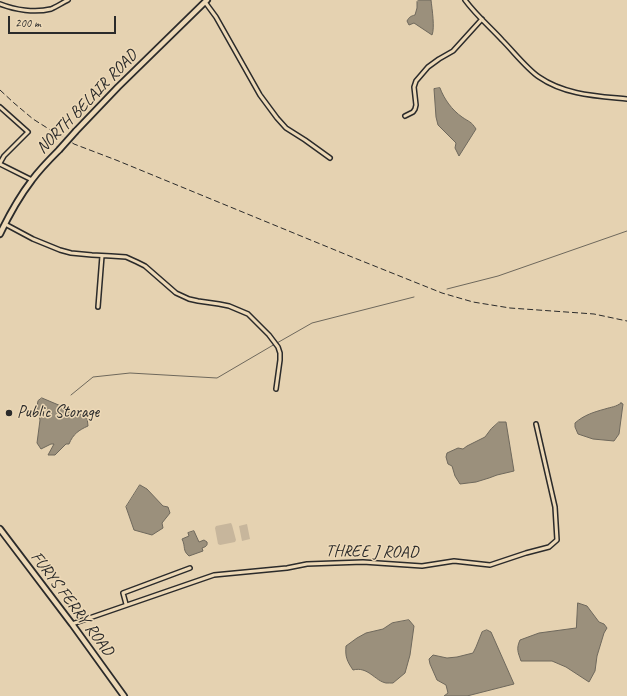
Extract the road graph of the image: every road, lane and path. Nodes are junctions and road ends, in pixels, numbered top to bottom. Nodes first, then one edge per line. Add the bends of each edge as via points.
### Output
1 (68, 0) edge
2 (465, 0) edge
3 (206, 1) edge
4 (0, 4) edge
5 (482, 19) junction
6 (627, 99) edge
7 (0, 107) edge
8 (405, 116) dead end
9 (330, 158) dead end
10 (0, 164) edge
11 (32, 180) junction
12 (5, 224) junction
13 (0, 234) edge
14 (102, 256) junction
15 (98, 307) dead end
16 (276, 388) dead end
17 (536, 424) dead end
18 (0, 529) edge
19 (190, 568) dead end
20 (126, 604) junction
21 (72, 624) junction
22 (124, 696) edge

1 - 4 street via 50,9 30,11
2 - 5 street
3 - 9 street via 260,95 277,118 286,128
3 - 11 street, NORTH BELAIR ROAD, bridge via 118,87
5 - 6 street via 538,77 572,92
5 - 8 street via 453,51 439,59 416,81 415,109
7 - 10 street via 28,132 4,156
10 - 11 street
11 - 12 street, NORTH BELAIR ROAD
12 - 13 street, NORTH BELAIR ROAD
12 - 14 street via 60,250
14 - 15 street
14 - 16 street via 126,257 145,266 176,293 189,299 229,306 248,314 278,347 280,360
17 - 20 street, THREE J ROAD via 555,507 557,540 549,547 490,565 454,561 422,566 363,562 307,564 214,575
18 - 21 street, FURYS FERRY ROAD
19 - 20 street via 123,593
20 - 21 street, THREE J ROAD
21 - 22 street, FURYS FERRY ROAD

